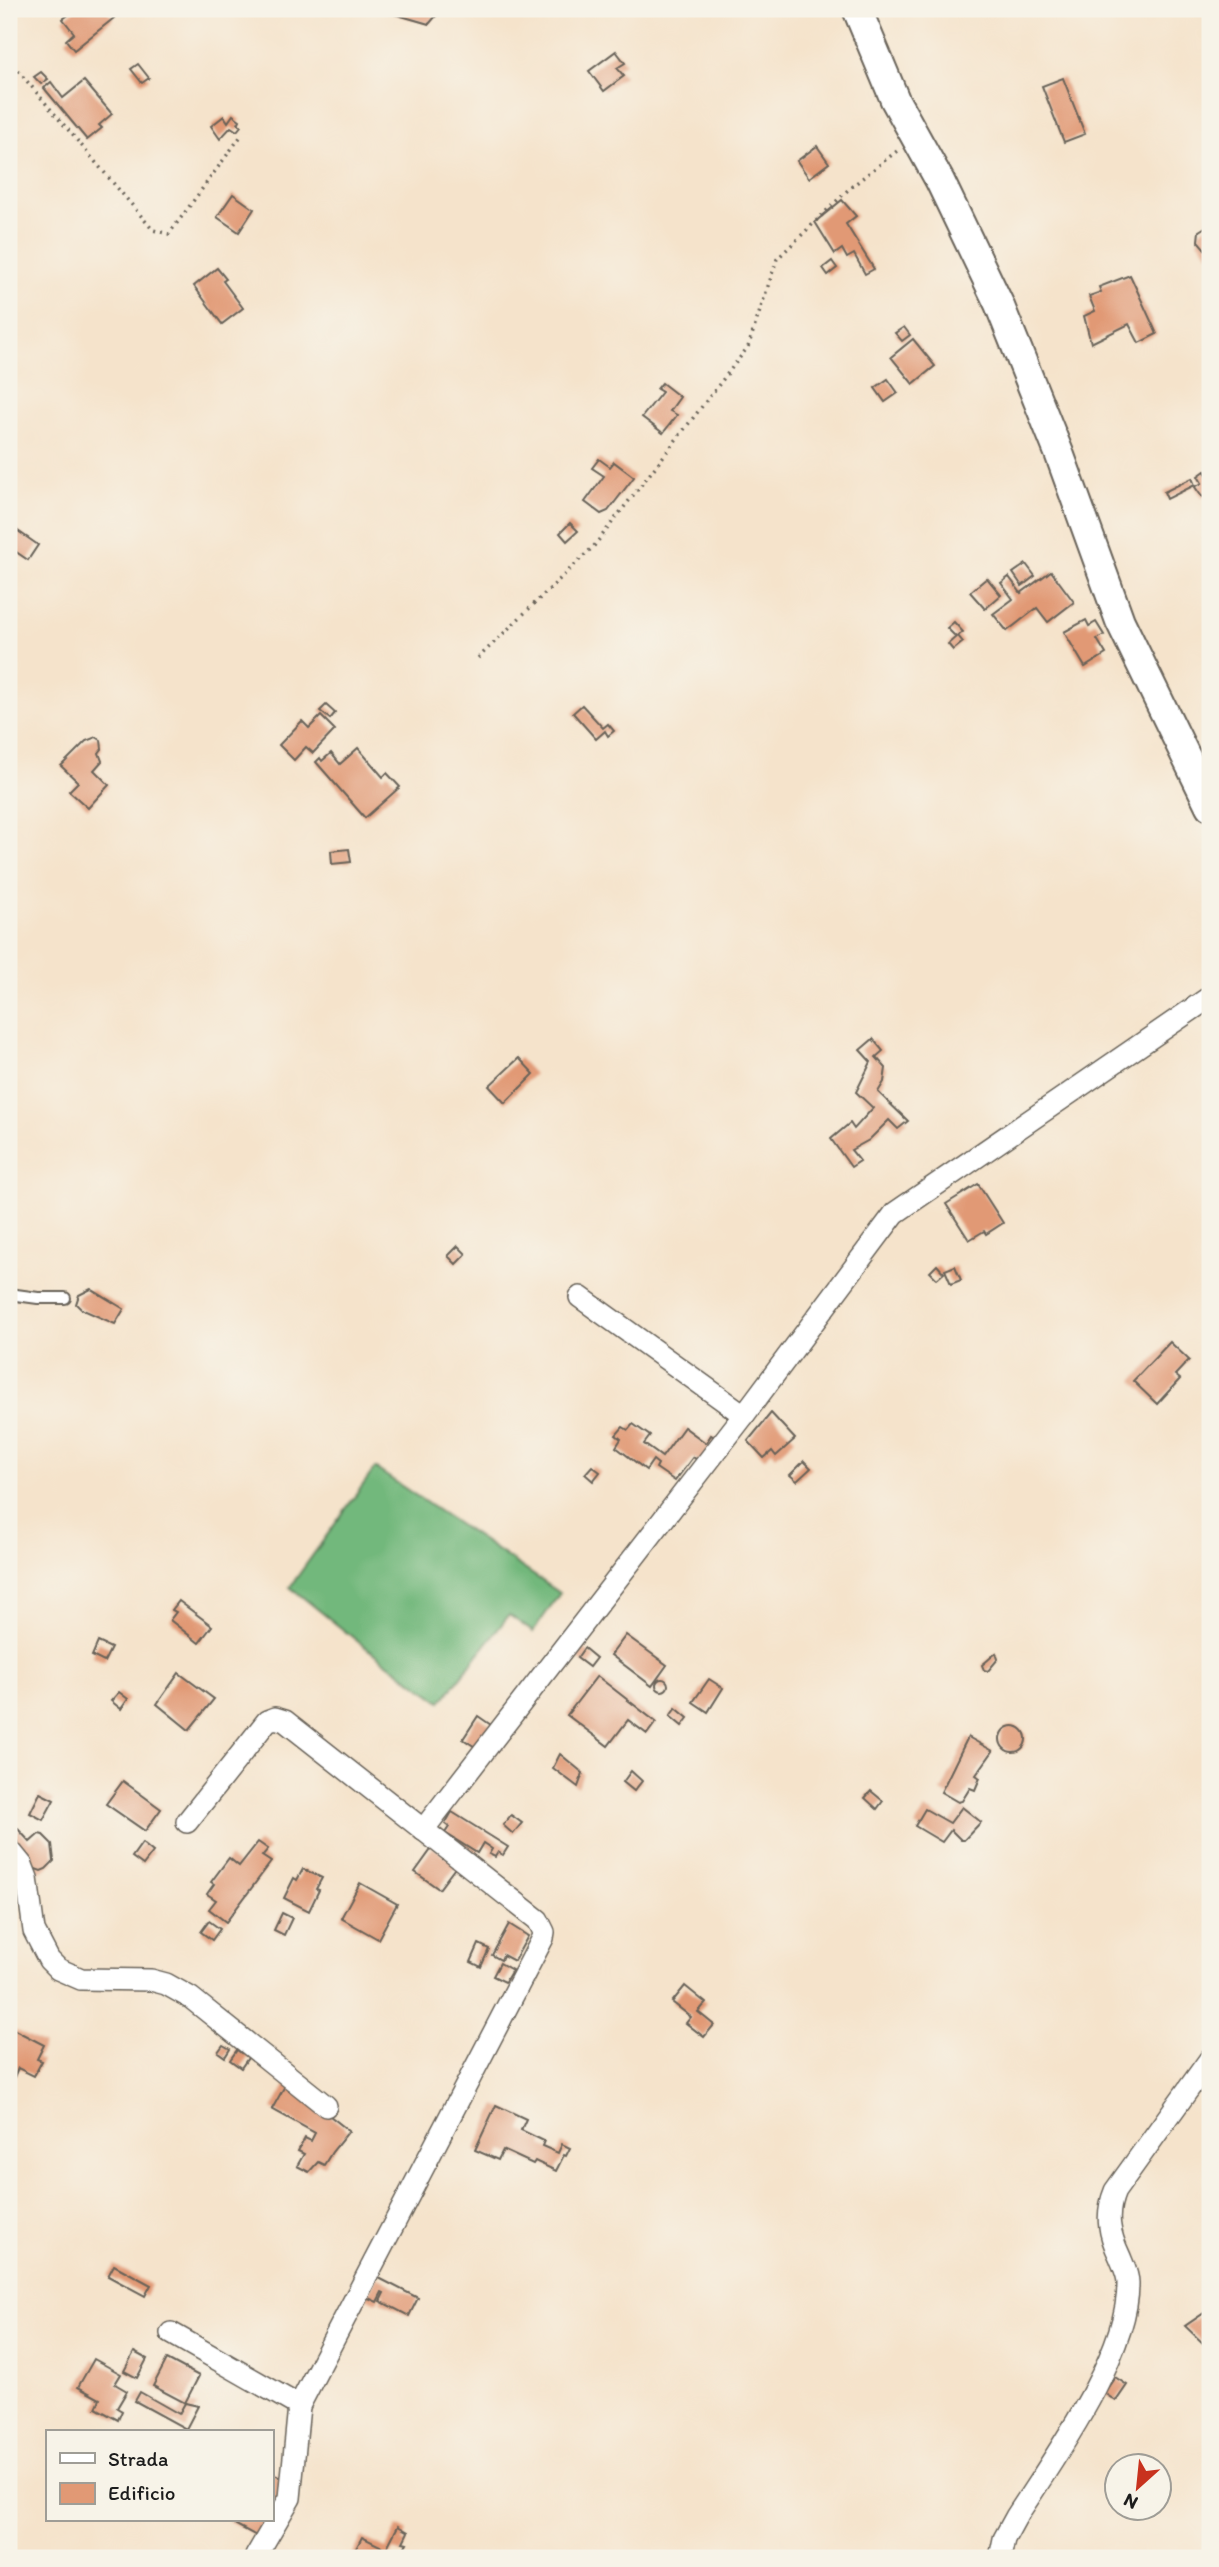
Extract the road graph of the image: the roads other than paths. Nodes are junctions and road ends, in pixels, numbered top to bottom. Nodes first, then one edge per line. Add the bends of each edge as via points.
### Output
1 (857, 9) edge
2 (1210, 806) edge
3 (1210, 997) edge
4 (9, 1294) edge
5 (580, 1297) dead end
6 (65, 1298) dead end
7 (744, 1415) junction
8 (187, 1822) dead end
9 (423, 1830) junction
10 (9, 1849) edge
11 (1210, 2059) edge
12 (326, 2106) dead end
13 (171, 2333) dead end
14 (299, 2406) junction
15 (256, 2556) dead end
16 (1000, 2558) edge

1 - 2 street via 895,100 999,304 1120,621
3 - 7 street via 895,1213
4 - 6 lane
5 - 7 street
7 - 9 street
8 - 9 street via 267,1721 275,1718 285,1721
9 - 14 street via 538,1920 543,1938
10 - 12 street via 27,1878 34,1931 58,1969 81,1979 166,1984 191,1998
11 - 16 street via 1111,2198 1111,2234 1128,2281 1122,2318 1100,2381 1016,2517
13 - 14 street
14 - 15 street via 290,2498

